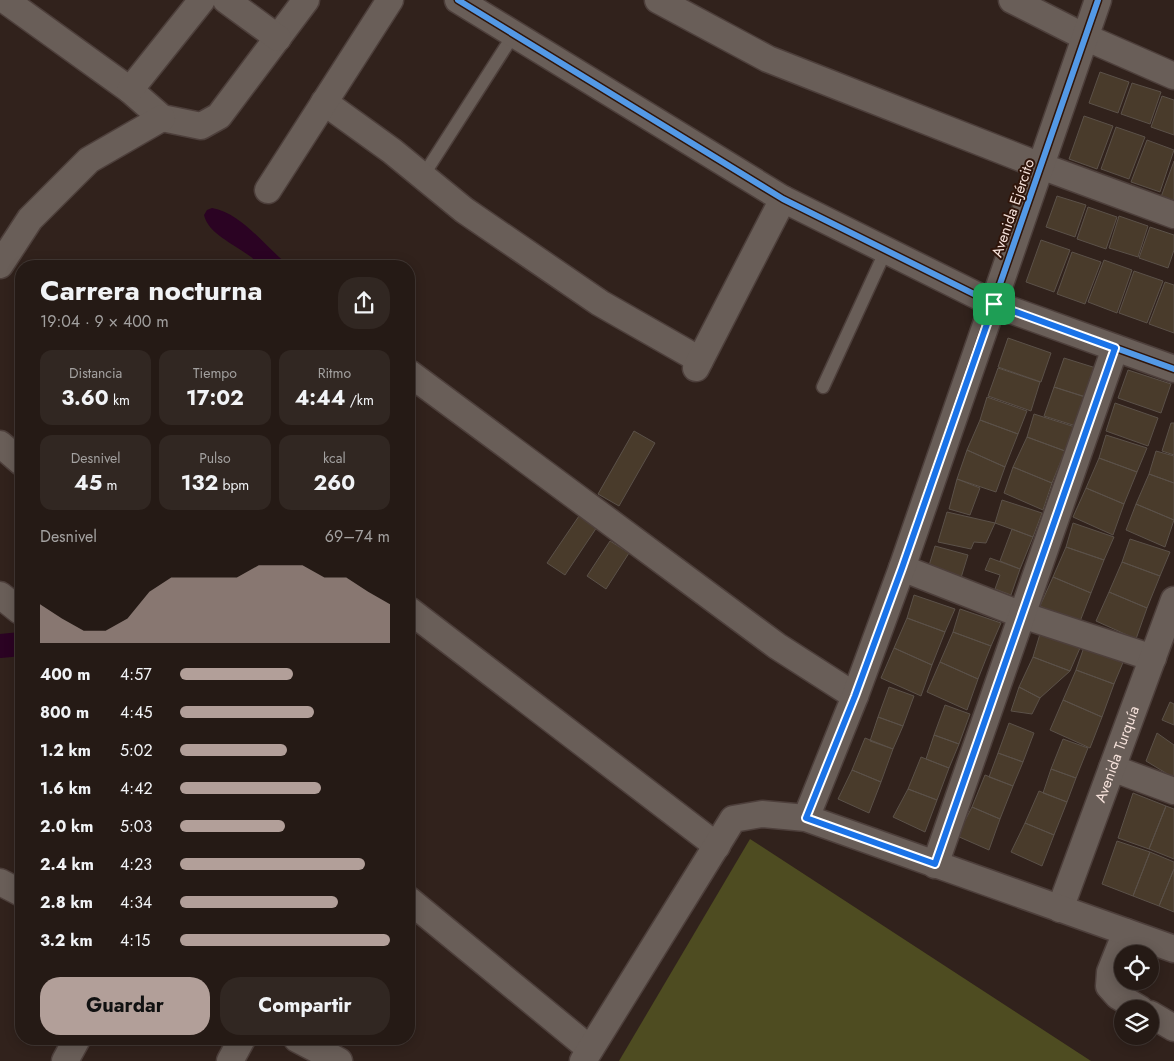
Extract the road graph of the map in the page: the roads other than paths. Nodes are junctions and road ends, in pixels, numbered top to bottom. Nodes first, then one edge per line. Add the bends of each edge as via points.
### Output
1 (202, 0) edge
2 (226, 0) edge
3 (306, 0) edge
4 (390, 0) edge
5 (458, 0) edge
6 (658, 0) edge
7 (1012, 0) edge
8 (1098, 0) edge
9 (6, 8) edge
10 (514, 34) junction
11 (1085, 37) junction
12 (278, 38) junction
13 (1174, 76) edge
14 (130, 90) junction
15 (324, 102) junction
16 (162, 118) junction
17 (1041, 166) junction
18 (423, 176) junction
19 (268, 190) dead end
20 (782, 199) junction
21 (1174, 215) edge
22 (886, 250) junction
23 (0, 265) edge
24 (994, 304) junction
25 (1115, 348) junction
26 (1174, 369) edge
27 (415, 377) edge
28 (823, 387) dead end
29 (0, 444) edge
30 (15, 457) edge
31 (902, 568) junction
32 (0, 595) edge
33 (1174, 600) edge
34 (15, 607) edge
35 (415, 615) edge
36 (1022, 615) junction
37 (1162, 647) edge
38 (855, 696) junction
39 (1112, 768) junction
40 (1174, 792) edge
41 (806, 818) junction
42 (716, 846) junction
43 (935, 864) junction
44 (0, 882) edge
45 (15, 891) edge
46 (415, 905) edge
47 (1060, 909) junction
48 (1126, 932) junction
49 (1174, 949) edge
50 (1125, 1000) edge
51 (1159, 1019) edge
52 (1174, 1028) edge
53 (74, 1045) edge
54 (239, 1045) edge
55 (308, 1045) edge
56 (587, 1055) edge
57 (65, 1061) edge
58 (230, 1061) edge
59 (339, 1061) edge

1 - 14 street
2 - 12 street
3 - 12 street
4 - 15 street
5 - 10 street
6 - 17 street via 768,59
7 - 11 street
8 - 11 street, Avenida Ejército
9 - 14 street
10 - 18 lane
10 - 20 street
11 - 13 street
11 - 17 street, Avenida Ejército
12 - 16 street via 219,116 201,126
14 - 16 street
15 - 18 street
15 - 19 street
16 - 23 street via 89,160 30,219
17 - 21 street
17 - 24 street, Avenida Ejército
18 - 20 street via 464,210 600,303 698,364
20 - 22 street
22 - 24 street
22 - 28 lane
24 - 25 street
24 - 31 street, Avenida Ejército
25 - 26 street
25 - 36 street
27 - 38 street via 776,646
29 - 30 street
31 - 36 street
31 - 38 street, Avenida Ejército
32 - 34 street
33 - 37 street, Avenida Turquía
35 - 42 street
36 - 37 street
36 - 43 street
37 - 39 street, Avenida Turquía
38 - 41 street, Avenida Ejército
39 - 40 street
39 - 47 street, Avenida Turquía
41 - 42 street via 762,814 733,819
41 - 43 street
42 - 56 street
43 - 47 street
44 - 45 street
46 - 56 street
47 - 48 street
48 - 49 street
48 - 50 street via 1110,972 1109,986
51 - 52 street
53 - 57 street
54 - 58 street
55 - 59 street

